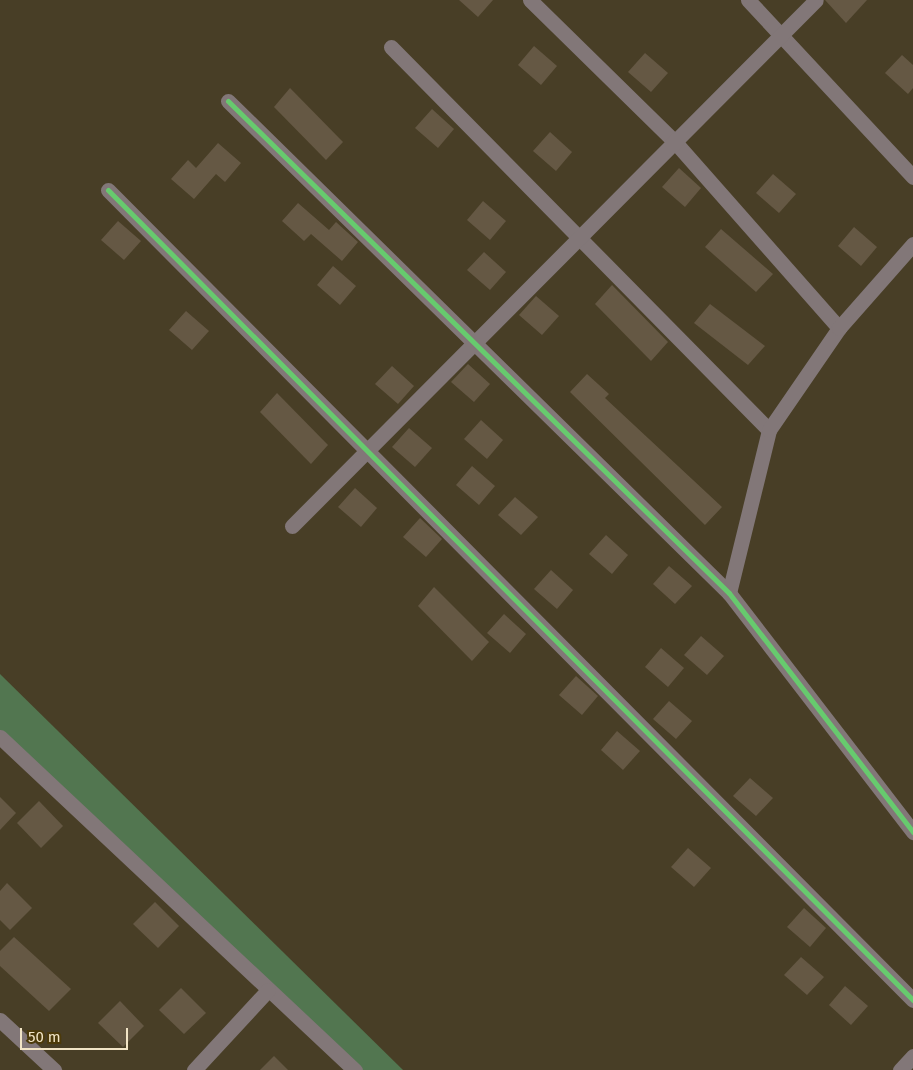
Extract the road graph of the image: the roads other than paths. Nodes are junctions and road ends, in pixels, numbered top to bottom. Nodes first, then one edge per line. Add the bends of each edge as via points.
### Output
1 (530, 0) edge
2 (748, 0) edge
3 (816, 0) edge
4 (781, 35) junction
5 (391, 47) dead end
6 (228, 101) dead end
7 (675, 142) junction
8 (913, 177) edge
9 (108, 190) dead end
10 (578, 240) junction
11 (913, 244) edge
12 (839, 328) junction
13 (476, 344) junction
14 (769, 430) junction
15 (368, 452) junction
16 (292, 526) dead end
17 (729, 593) junction
18 (0, 737) edge
19 (913, 832) edge
20 (268, 990) junction
21 (913, 1000) edge
22 (0, 1020) edge
23 (913, 1056) edge
24 (54, 1070) edge
25 (194, 1070) edge
26 (355, 1070) edge
27 (900, 1070) edge

1 - 7 street
2 - 4 street
3 - 4 street
4 - 7 street
4 - 8 street
5 - 10 street
6 - 13 street
7 - 10 street
7 - 12 street
9 - 15 street
10 - 13 street
10 - 14 street
11 - 12 street
12 - 14 street
13 - 15 street
13 - 17 street
14 - 17 street
15 - 16 street
15 - 21 street
17 - 19 street
18 - 20 street
20 - 25 street
20 - 26 street
22 - 24 street
23 - 27 street

